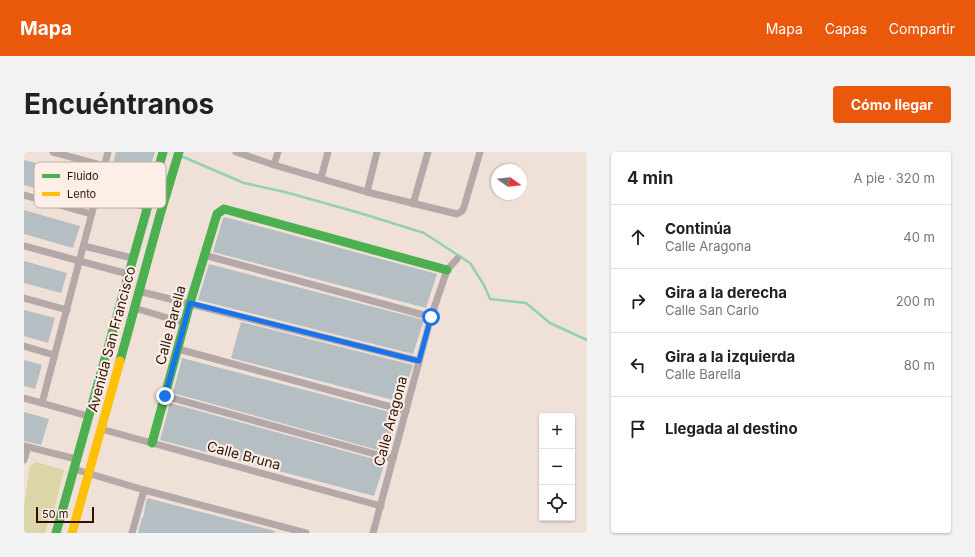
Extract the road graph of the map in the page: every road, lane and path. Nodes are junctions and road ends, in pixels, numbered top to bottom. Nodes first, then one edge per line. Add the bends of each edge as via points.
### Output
1 (54, 152) edge
2 (108, 152) edge
3 (163, 152) edge
4 (179, 152) edge
5 (278, 152) edge
6 (328, 152) edge
7 (377, 152) edge
8 (428, 152) edge
9 (480, 152) edge
10 (236, 153) edge
11 (90, 162) edge
12 (105, 162) edge
13 (160, 162) edge
14 (274, 165) junction
15 (321, 178) junction
16 (366, 192) junction
17 (24, 195) edge
18 (166, 196) edge
19 (34, 198) edge
20 (413, 204) junction
21 (70, 208) edge
22 (93, 208) edge
23 (147, 208) edge
24 (162, 208) edge
25 (91, 214) junction
26 (24, 246) edge
27 (84, 246) junction
28 (204, 255) junction
29 (132, 258) junction
30 (457, 259) dead end
31 (80, 262) junction
32 (447, 270) junction
33 (128, 274) junction
34 (138, 291) junction
35 (24, 298) edge
36 (190, 303) junction
37 (134, 308) junction
38 (67, 310) junction
39 (431, 317) junction
40 (186, 323) junction
41 (24, 346) edge
42 (178, 349) junction
43 (54, 355) junction
44 (419, 361) junction
45 (96, 387) junction
46 (112, 392) junction
47 (165, 396) junction
48 (24, 398) edge
49 (42, 403) junction
50 (406, 411) junction
51 (88, 416) junction
52 (101, 429) junction
53 (152, 443) junction
54 (26, 446) edge
55 (76, 459) junction
56 (393, 459) junction
57 (24, 460) edge
58 (74, 469) junction
59 (88, 473) junction
60 (144, 490) junction
61 (380, 506) junction
62 (56, 533) edge
63 (72, 533) edge
64 (132, 533) edge
65 (306, 533) edge
66 (373, 533) edge

1 - 11 street
2 - 12 street
3 - 13 street, Avenida San Francisco
4 - 18 street, Avenida San Francisco
5 - 14 street
6 - 15 street
7 - 16 street
8 - 20 street
9 - 20 street via 464,207 459,213
10 - 14 street
14 - 15 street
15 - 16 street
16 - 20 street
17 - 19 street
21 - 25 street
22 - 25 street
23 - 29 street, Avenida San Francisco
24 - 34 street, Avenida San Francisco
25 - 27 street
26 - 31 street
27 - 29 street
27 - 31 street
28 - 32 street, Calle Barella via 217,214 228,210
28 - 36 street, Calle Barella
28 - 39 street
29 - 33 street, Avenida San Francisco
30 - 32 street
31 - 33 street
31 - 38 street
32 - 39 street, Calle Aragona
33 - 45 street, Avenida San Francisco
34 - 36 street
34 - 37 street, Avenida San Francisco
35 - 38 street
36 - 40 street, Calle Barella
36 - 44 street
37 - 40 street
37 - 46 street, Avenida San Francisco
38 - 43 street
39 - 44 street, Calle Aragona
40 - 42 street, Calle Barella
41 - 43 street
42 - 47 street, Calle Barella
42 - 50 street
43 - 49 street
44 - 50 street, Calle Aragona
45 - 46 street
45 - 51 street, Avenida San Francisco
46 - 52 street, Avenida San Francisco
47 - 53 street, Calle Barella
47 - 56 street
48 - 49 street
49 - 51 street
50 - 56 street, Calle Aragona
51 - 55 street, Avenida San Francisco
52 - 53 street, Calle Bruna
52 - 59 street, Avenida San Francisco
53 - 61 street, Calle Bruna
54 - 55 street
54 - 57 street
55 - 58 street, Avenida San Francisco
56 - 61 street, Calle Aragona
58 - 59 street
58 - 62 street, Avenida San Francisco
59 - 60 street
59 - 63 street, Avenida San Francisco
60 - 64 street
60 - 65 street
61 - 66 street, Calle Aragona

